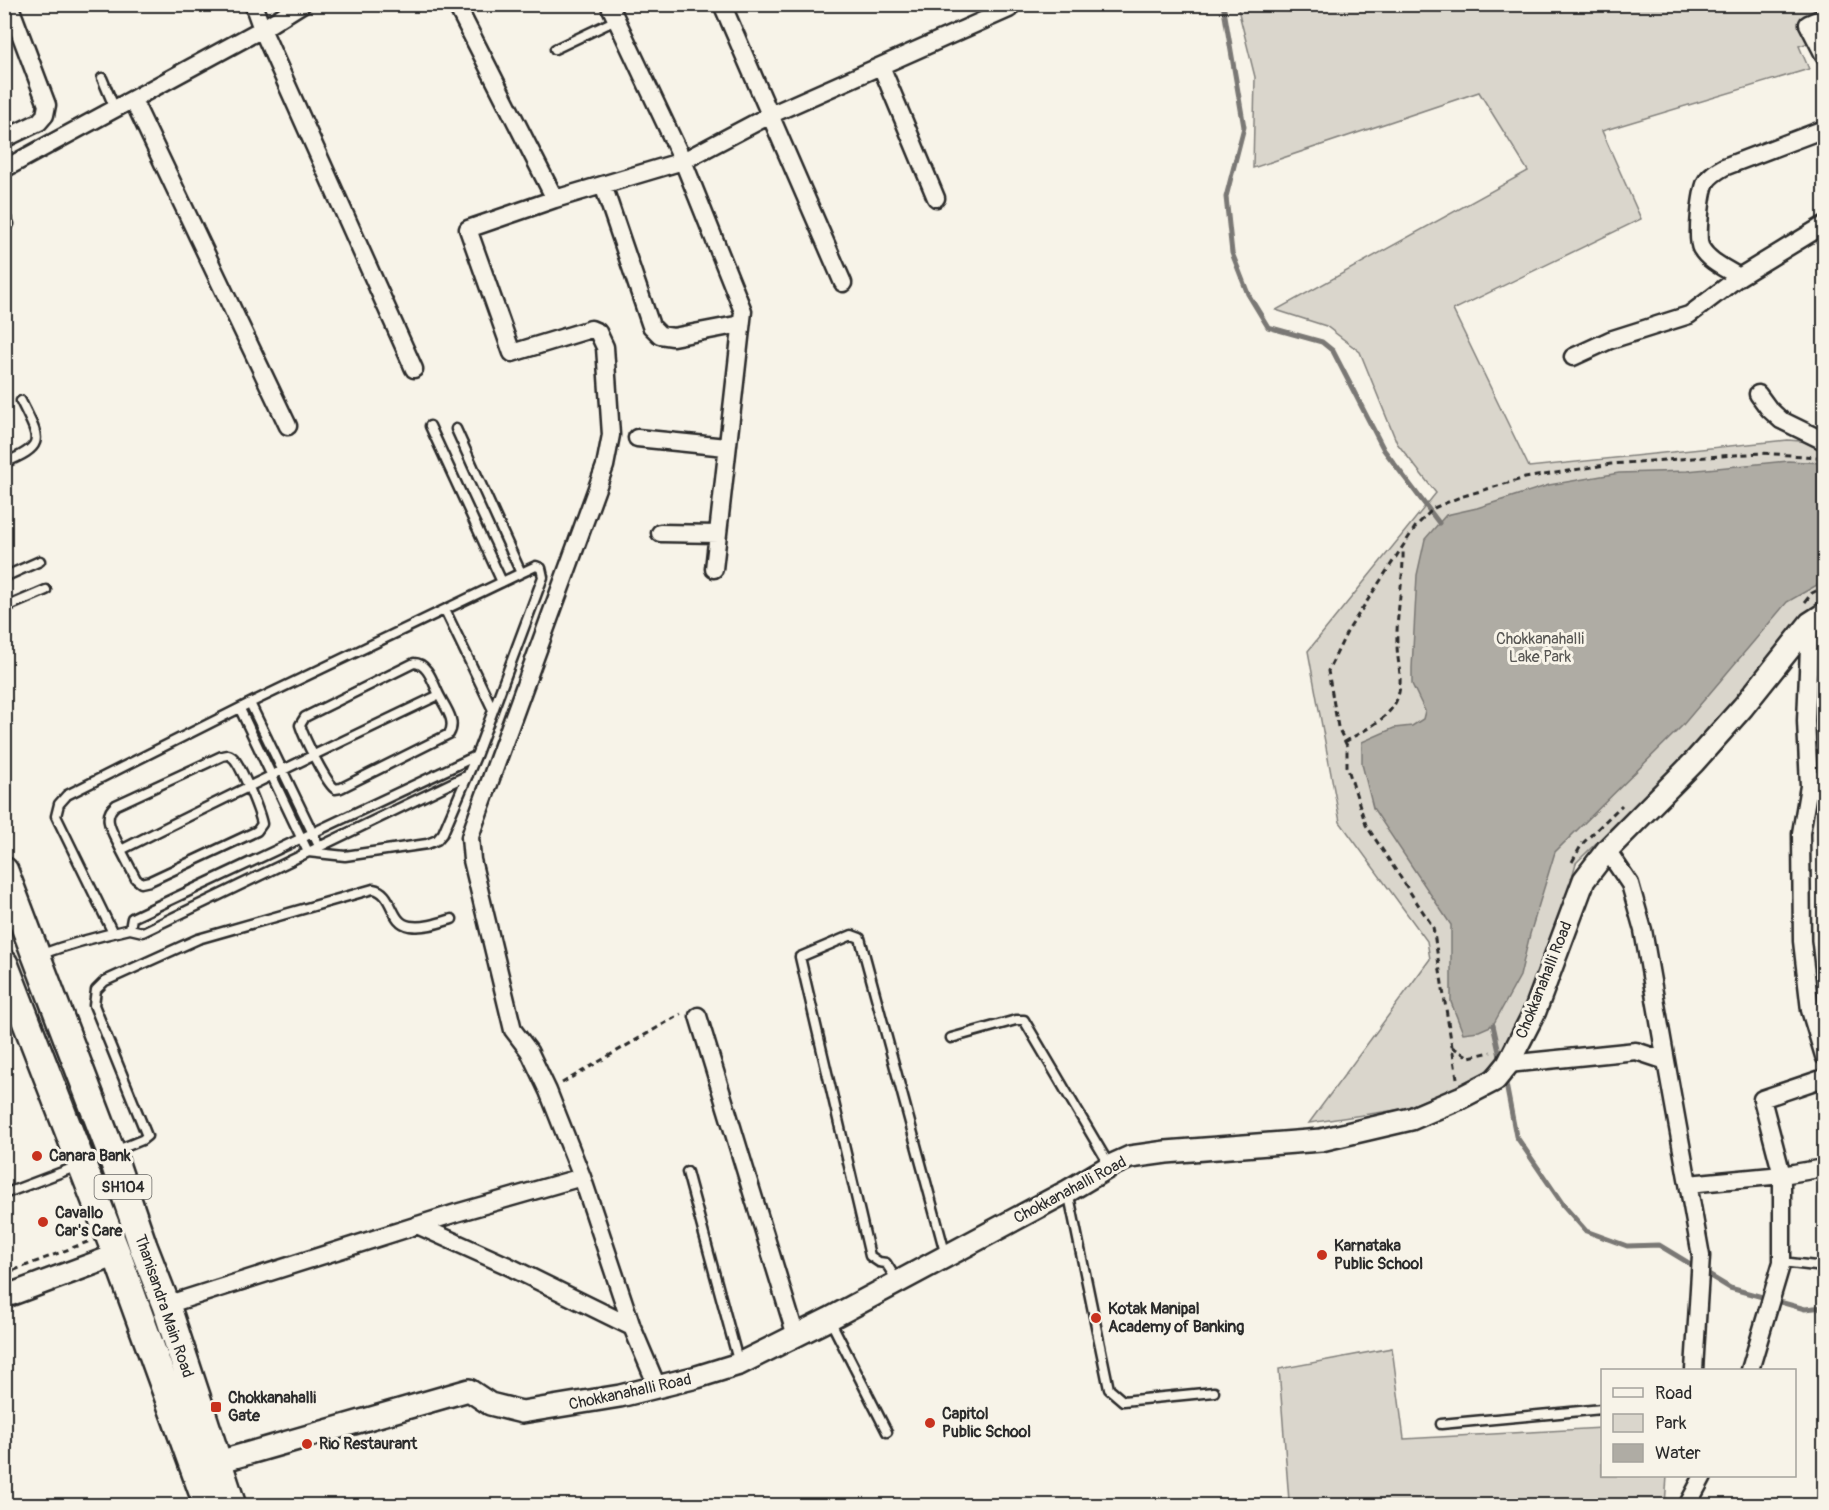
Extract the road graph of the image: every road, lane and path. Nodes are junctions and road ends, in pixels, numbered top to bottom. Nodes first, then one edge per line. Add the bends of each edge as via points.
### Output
1 (9, 4) edge
2 (253, 4) edge
3 (302, 4) edge
4 (456, 4) edge
5 (609, 4) edge
6 (722, 4) edge
7 (1011, 6) edge
8 (1824, 16) edge
9 (616, 20) junction
10 (262, 29) junction
11 (555, 49) dead end
12 (1824, 55) edge
13 (881, 66) junction
14 (102, 78) dead end
15 (133, 100) junction
16 (115, 110) junction
17 (770, 115) junction
18 (1824, 129) edge
19 (4, 139) edge
20 (683, 161) junction
21 (4, 169) edge
22 (603, 184) junction
23 (936, 198) dead end
24 (555, 199) junction
25 (4, 214) edge
26 (9, 224) dead end
27 (1824, 225) edge
28 (1739, 277) junction
29 (843, 283) dead end
30 (741, 324) junction
31 (1573, 357) dead end
32 (414, 369) dead end
33 (1758, 393) dead end
34 (21, 401) dead end
35 (288, 426) dead end
36 (430, 426) dead end
37 (456, 429) dead end
38 (637, 438) dead end
39 (1824, 441) edge
40 (726, 447) junction
41 (1824, 457) edge
42 (4, 463) edge
43 (660, 532) dead end
44 (718, 534) junction
45 (1403, 546) junction
46 (40, 561) dead end
47 (714, 569) dead end
48 (521, 573) junction
49 (4, 577) edge
50 (502, 582) junction
51 (46, 590) dead end
52 (4, 608) edge
53 (445, 610) junction
54 (1817, 619) edge
55 (439, 695) junction
56 (250, 704) junction
57 (240, 709) junction
58 (493, 710) junction
59 (1345, 742) junction
60 (314, 755) junction
61 (476, 756) junction
62 (281, 770) junction
63 (271, 775) junction
64 (468, 775) junction
65 (1824, 777) edge
66 (248, 786) junction
67 (1809, 786) junction
68 (313, 834) junction
69 (302, 839) junction
70 (319, 846) junction
71 (121, 850) junction
72 (1607, 850) junction
73 (308, 852) junction
74 (4, 871) edge
75 (452, 919) dead end
76 (130, 929) junction
77 (113, 933) junction
78 (36, 957) junction
79 (4, 963) edge
80 (693, 1013) joint
81 (951, 1038) dead end
82 (1452, 1047) junction
83 (1824, 1056) edge
84 (1666, 1061) junction
85 (1498, 1065) junction
86 (1824, 1078) edge
87 (548, 1091) junction
88 (1460, 1098) junction
89 (111, 1152) junction
90 (82, 1165) junction
91 (1110, 1166) junction
92 (1824, 1168) edge
93 (687, 1172) dead end
94 (1782, 1175) junction
95 (582, 1177) junction
96 (1688, 1184) junction
97 (1068, 1191) junction
98 (4, 1194) edge
99 (417, 1226) junction
100 (141, 1240) junction
101 (109, 1246) junction
102 (946, 1256) junction
103 (1782, 1262) junction
104 (1824, 1267) edge
105 (4, 1274) edge
106 (898, 1282) junction
107 (4, 1286) edge
108 (4, 1297) edge
109 (166, 1305) junction
110 (829, 1319) junction
111 (632, 1327) junction
112 (796, 1336) junction
113 (739, 1364) junction
114 (1694, 1369) edge
115 (1751, 1369) edge
116 (657, 1386) junction
117 (1214, 1392) dead end
118 (1601, 1409) edge
119 (1441, 1424) dead end
120 (887, 1432) dead end
121 (205, 1465) junction
122 (1688, 1477) edge
123 (1702, 1477) edge
124 (208, 1506) edge
125 (232, 1506) edge
126 (1687, 1506) edge

1 - 19 street via 47,105 39,122
2 - 10 street
3 - 10 street
4 - 24 street
5 - 9 street
6 - 17 street
7 - 13 street
8 - 12 street via 1808,24
9 - 11 lane
9 - 20 street
10 - 15 street
10 - 32 street
13 - 17 street
13 - 23 street
14 - 16 lane
15 - 16 street
15 - 35 street
16 - 21 street
17 - 20 street
17 - 29 street
18 - 28 street via 1724,167 1706,183 1697,232 1701,247 1711,259
20 - 22 street
20 - 30 street via 743,311
22 - 24 street
22 - 30 street via 651,326 660,334 673,337
24 - 87 street via 468,229 512,352 591,329 598,332 605,347 611,435 605,466 470,837 472,860 513,1030 529,1051
25 - 26 lane
27 - 28 street
28 - 31 street via 1682,318 1610,340
30 - 40 street
33 - 39 street via 1774,415
34 - 42 lane via 37,440 25,455
36 - 50 lane
37 - 48 lane
38 - 40 street
40 - 44 street
41 - 45 path via 1761,453 1611,464 1525,478 1434,508
43 - 44 street
44 - 47 street
45 - 59 path via 1347,632 1328,672 1338,727
45 - 59 path via 1397,699 1386,716
46 - 49 lane
48 - 50 lane
48 - 58 lane via 536,566 542,568 543,576
50 - 53 lane
51 - 52 lane
53 - 56 lane
53 - 58 lane
54 - 67 street via 1806,721
54 - 72 street, Chokkanahalli Road via 1694,762
55 - 60 lane
55 - 60 lane via 424,665 414,663 305,717 300,725
55 - 60 lane via 452,721 449,734 341,788 329,784
56 - 57 lane
56 - 62 lane
57 - 63 lane
57 - 77 lane via 67,795 59,804 56,816
58 - 61 lane
59 - 82 path via 1347,766 1366,825 1433,927
60 - 62 lane
61 - 64 lane
61 - 68 lane
62 - 63 lane
62 - 68 lane
63 - 66 lane
63 - 69 lane
64 - 70 lane
64 - 73 lane via 437,840 345,856
65 - 67 street
66 - 71 lane
66 - 71 lane via 234,758 228,755 116,805 109,810 108,818
66 - 71 lane via 261,817 257,831 141,883
67 - 83 street via 1801,833 1802,941 1810,1010
68 - 69 lane
68 - 70 lane
69 - 73 lane
69 - 76 lane via 132,918
70 - 73 lane
72 - 84 street via 1630,884 1643,930
72 - 85 street, Chokkanahalli Road via 1584,880 1535,1011
73 - 76 lane via 144,932
74 - 78 main road, Thanisandra Main Road / SH104
75 - 89 lane via 409,926 398,919 381,890 373,889 198,939 105,981 96,990 94,1005 147,1136
76 - 77 lane
77 - 78 lane
78 - 89 main road, Thanisandra Main Road / SH104
79 - 90 main road, Thanisandra Main Road / SH104
80 - 87 path
80 - 112 street
81 - 91 lane via 1024,1020
82 - 85 path via 1469,1057 1490,1054
82 - 88 path
84 - 85 street via 1636,1051
84 - 96 street
85 - 88 street, Chokkanahalli Road
86 - 94 street via 1762,1099
87 - 95 street
88 - 91 street, Chokkanahalli Road via 1411,1119 1320,1140 1166,1152 1130,1157
89 - 100 main road, Thanisandra Main Road / SH104
90 - 98 lane
90 - 101 main road, Thanisandra Main Road / SH104
91 - 97 street, Chokkanahalli Road
92 - 94 street
93 - 113 lane
94 - 96 street
94 - 103 street
95 - 99 street
95 - 111 street
96 - 114 street via 1701,1261
97 - 102 street, Chokkanahalli Road
97 - 117 lane via 1109,1389 1123,1401
99 - 109 street
99 - 111 street
100 - 101 street
100 - 109 main road, Thanisandra Main Road / SH104
101 - 105 path
101 - 107 street
101 - 108 street
101 - 121 main road, Thanisandra Main Road / SH104
102 - 106 street, Chokkanahalli Road
102 - 106 lane via 861,938 852,935 800,957 870,1256 886,1263
103 - 104 lane
103 - 115 street
106 - 110 street, Chokkanahalli Road
109 - 121 main road, Thanisandra Main Road / SH104
110 - 112 street, Chokkanahalli Road
110 - 120 lane
111 - 116 street
112 - 113 street, Chokkanahalli Road
113 - 116 street, Chokkanahalli Road
116 - 121 street, Chokkanahalli Road via 522,1412 490,1404 469,1390
118 - 119 lane
121 - 124 main road, Thanisandra Main Road / SH104
121 - 125 main road, Thanisandra Main Road / SH104
122 - 126 street
123 - 126 street

